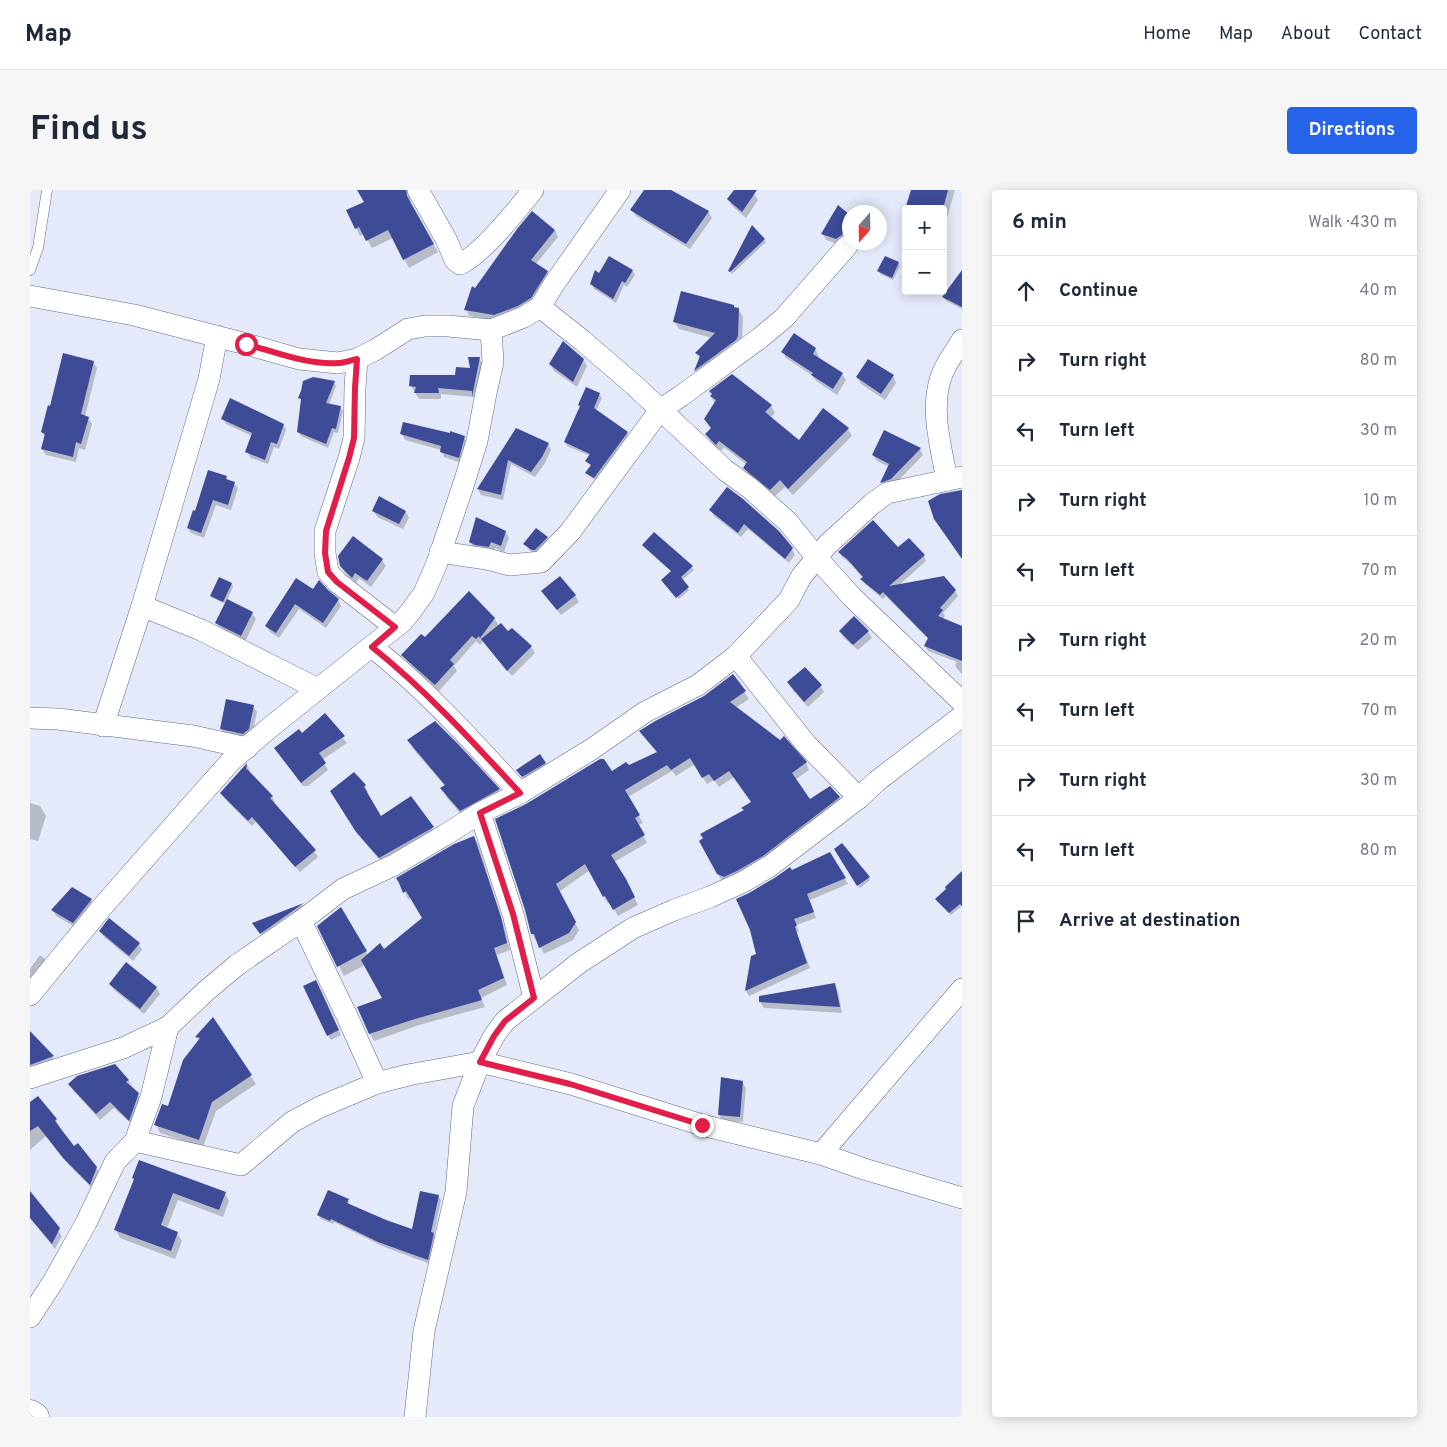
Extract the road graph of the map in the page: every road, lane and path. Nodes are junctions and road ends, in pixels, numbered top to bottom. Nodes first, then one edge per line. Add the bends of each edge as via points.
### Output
1 (47, 190) edge
2 (418, 190) edge
3 (533, 190) edge
4 (620, 190) edge
5 (844, 250) edge
6 (30, 270) edge
7 (30, 296) edge
8 (540, 307) junction
9 (491, 330) junction
10 (217, 336) junction
11 (962, 340) edge
12 (357, 359) junction
13 (660, 410) junction
14 (955, 479) edge
15 (440, 552) junction
16 (816, 557) junction
17 (142, 606) junction
18 (395, 627) junction
19 (372, 647) junction
20 (736, 656) junction
21 (318, 689) junction
22 (962, 702) edge
23 (962, 716) edge
24 (30, 718) edge
25 (104, 726) junction
26 (247, 748) junction
27 (520, 793) junction
28 (859, 798) junction
29 (480, 813) junction
30 (301, 922) junction
31 (962, 989) edge
32 (30, 995) edge
33 (534, 998) junction
34 (168, 1026) junction
35 (480, 1062) junction
36 (30, 1078) edge
37 (377, 1083) junction
38 (135, 1141) junction
39 (821, 1154) junction
40 (962, 1198) edge
41 (30, 1317) edge
42 (30, 1414) edge
43 (35, 1417) edge
44 (415, 1417) edge

1 - 6 lane via 38,248
2 - 3 street via 460,264 482,248
4 - 8 street
5 - 13 street via 784,318
7 - 10 street via 134,315
8 - 9 street via 524,318
8 - 13 street
9 - 12 street via 448,326 408,329
9 - 15 street via 493,362 477,441
10 - 12 street via 299,359 338,363
10 - 17 street via 209,379
11 - 14 street via 941,375 937,391 937,421
12 - 18 street via 354,438 326,531 325,553 328,572 337,582
13 - 15 street via 570,532 541,562 510,565
13 - 16 street via 788,522
14 - 16 street via 887,493 851,521
15 - 18 street via 424,593
16 - 20 street via 789,600
16 - 22 street via 866,611
17 - 21 street via 201,630
17 - 25 street
18 - 19 street
19 - 21 street
19 - 27 street via 453,721
20 - 27 street via 698,685 645,712
20 - 28 street via 806,744
21 - 26 street
23 - 28 street via 877,780
24 - 25 street
25 - 26 street via 193,736
26 - 32 street via 232,760 103,906
27 - 29 street
28 - 33 street via 770,866 710,897 633,928 579,963
29 - 30 street via 394,865 343,889
29 - 33 street via 513,914
30 - 34 street via 231,970
30 - 37 street
31 - 39 street
33 - 35 street via 505,1021
34 - 36 street via 123,1048
34 - 38 street via 151,1096
35 - 37 street
35 - 39 street via 570,1084 702,1125
35 - 44 street via 463,1106 456,1192 424,1331
37 - 38 street via 320,1106 292,1122 240,1165
38 - 41 street via 115,1162 86,1223
39 - 40 street
42 - 43 street

